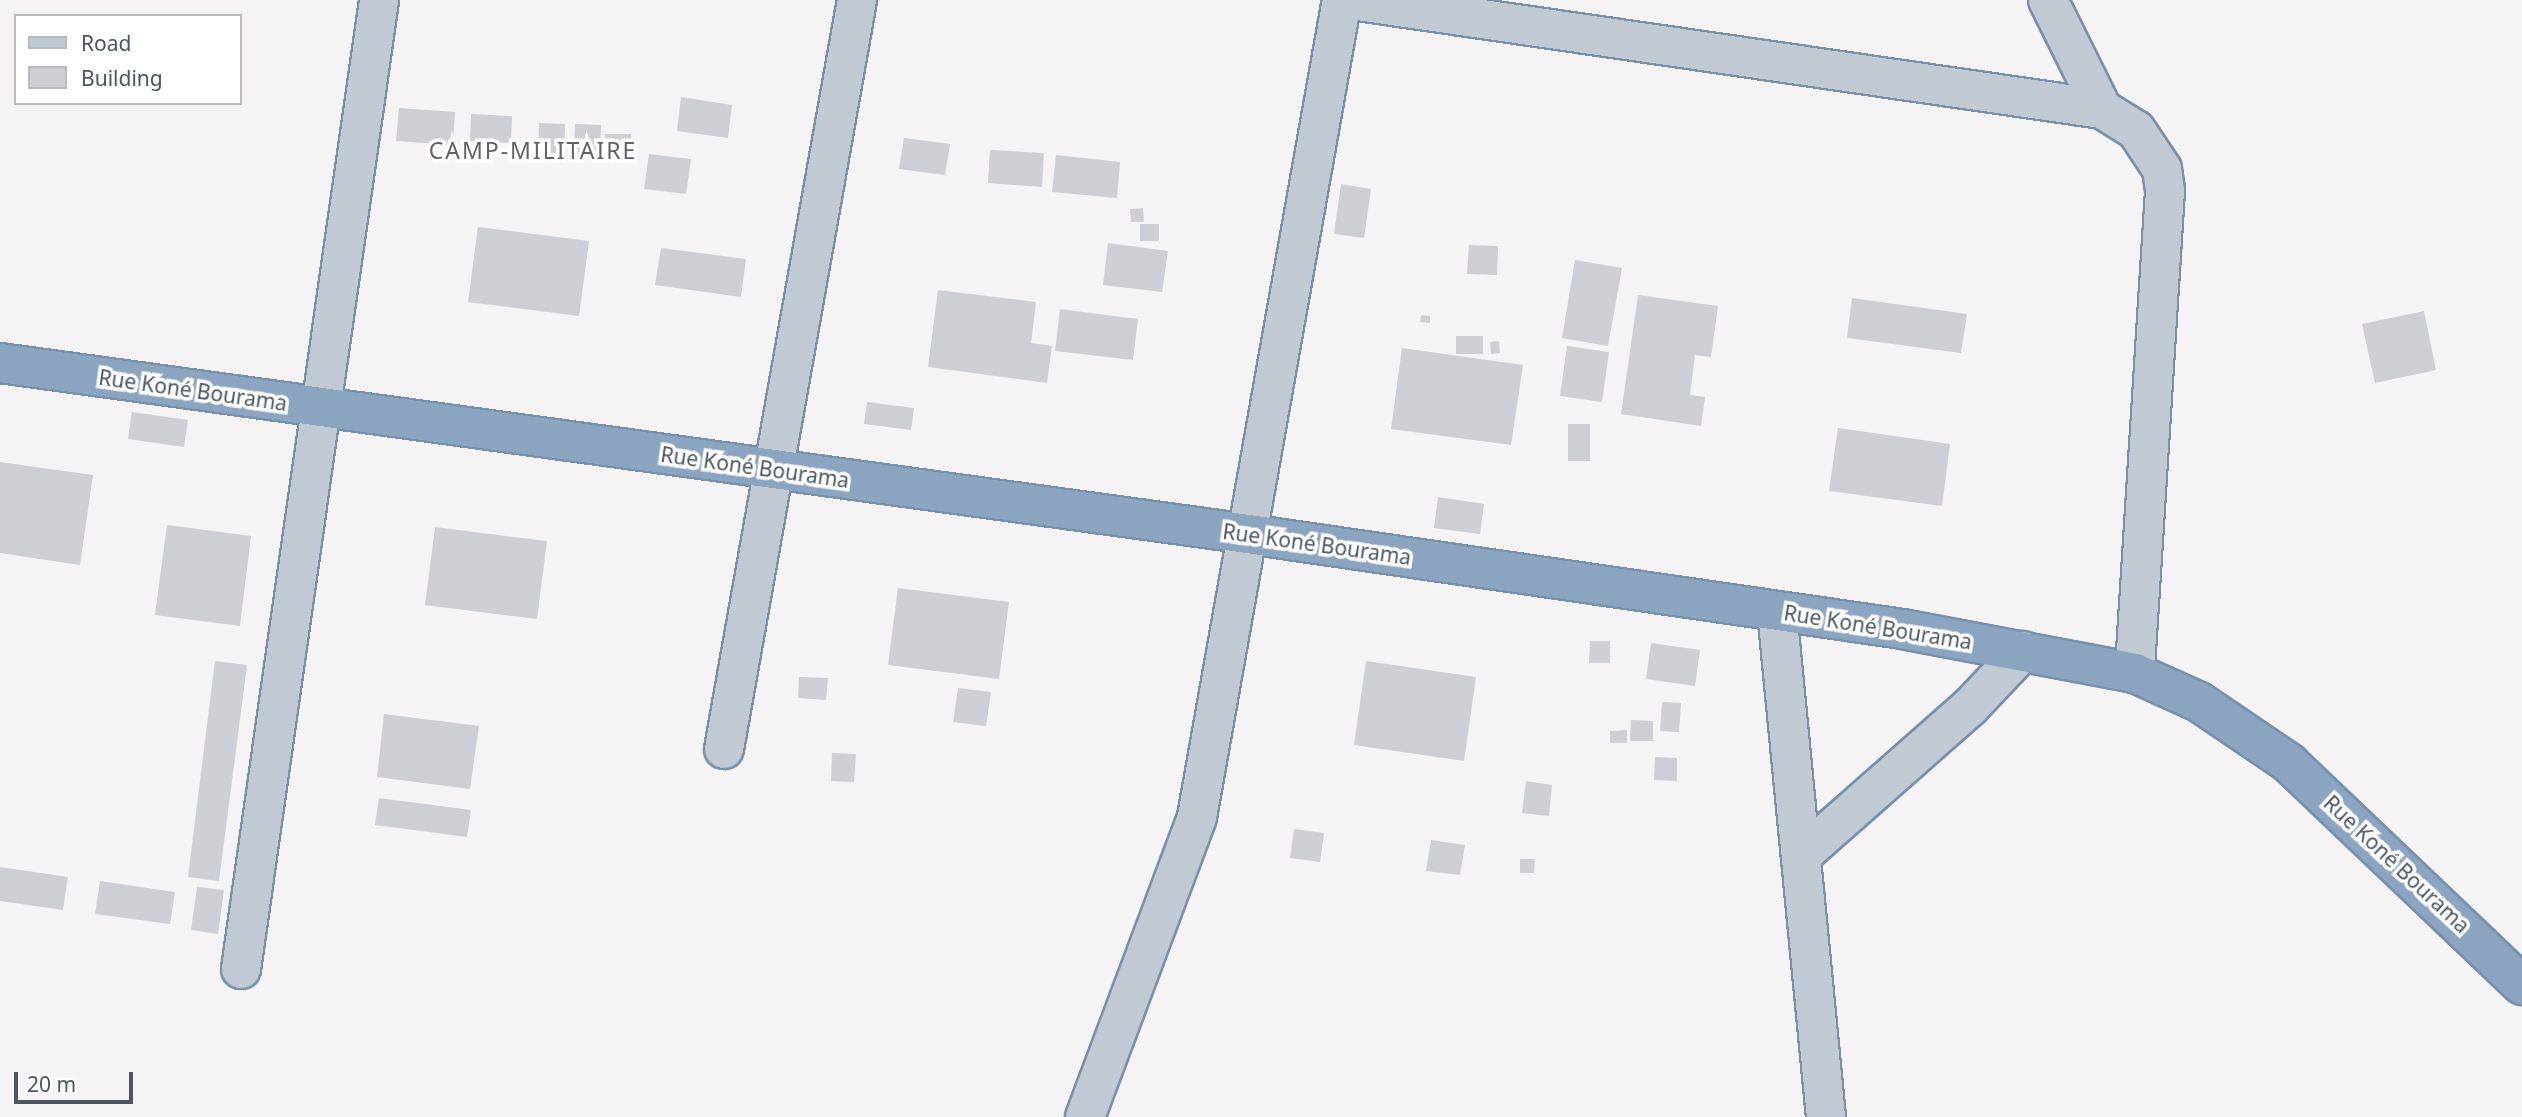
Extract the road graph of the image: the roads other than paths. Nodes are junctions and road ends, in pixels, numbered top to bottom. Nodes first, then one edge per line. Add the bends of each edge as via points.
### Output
1 (379, 0) edge
2 (857, 0) edge
3 (1342, 0) edge
4 (1351, 0) edge
5 (2048, 0) edge
6 (1529, 15) edge
7 (2102, 109) junction
8 (0, 363) edge
9 (321, 408) junction
10 (774, 470) junction
11 (1248, 534) junction
12 (1777, 611) junction
13 (2023, 651) junction
14 (2135, 673) junction
15 (724, 749) dead end
16 (1802, 855) junction
17 (241, 969) dead end
18 (2522, 985) edge
19 (1085, 1117) edge
20 (1826, 1117) edge

1 - 9 street
2 - 10 street
3 - 11 street
4 - 6 street
5 - 7 street
6 - 7 street
7 - 14 street via 2136,130 2150,146 2162,169 2165,191
8 - 9 highway, Rue Koné Bourama
9 - 10 highway, Rue Koné Bourama
9 - 17 street
10 - 11 highway, Rue Koné Bourama
10 - 15 street
11 - 12 highway, Rue Koné Bourama
11 - 19 street via 1197,817
12 - 13 highway, Rue Koné Bourama
12 - 16 street
13 - 14 highway, Rue Koné Bourama
13 - 16 street via 1970,707
14 - 18 highway, Rue Koné Bourama via 2199,702 2289,763
16 - 20 street

